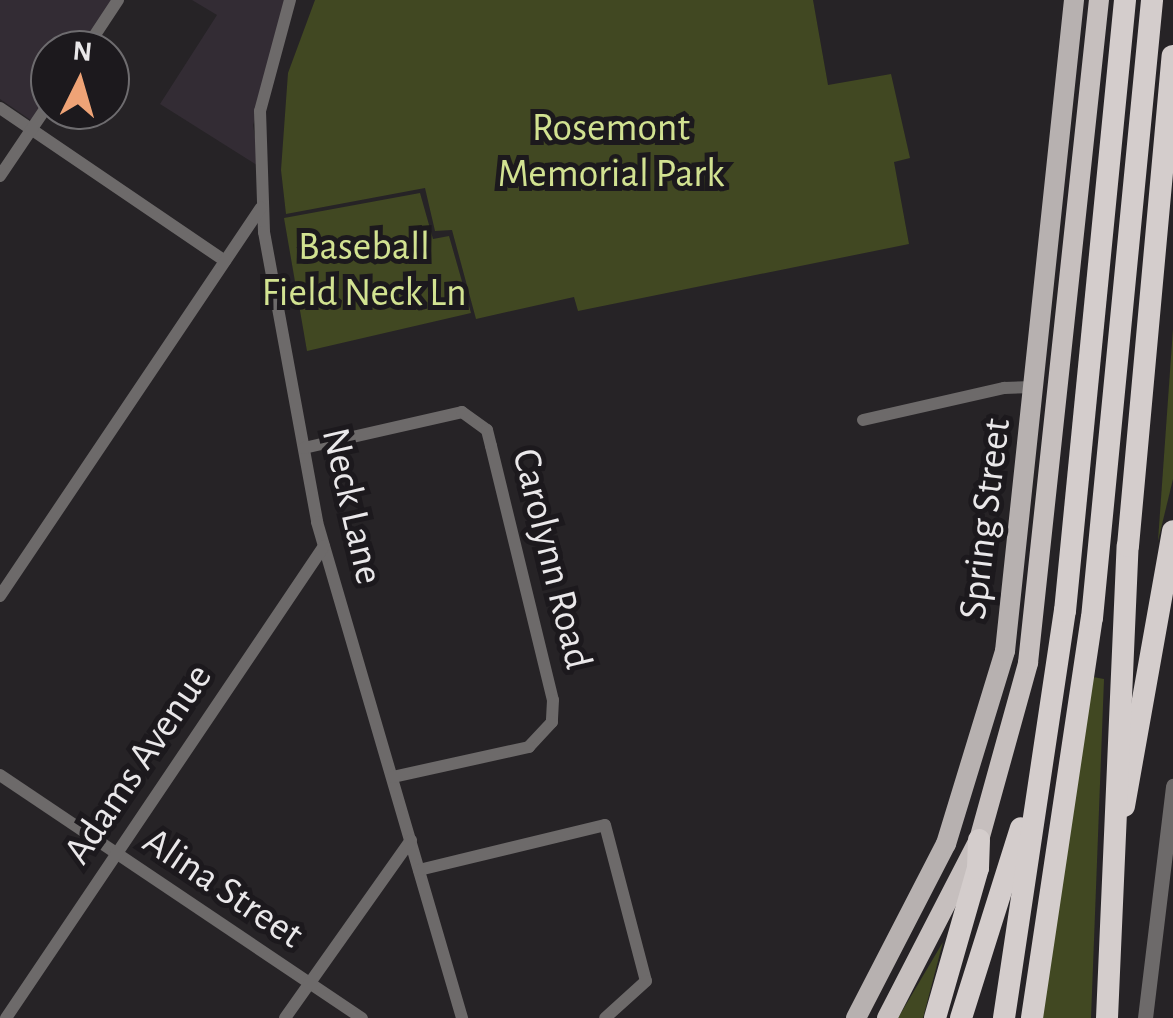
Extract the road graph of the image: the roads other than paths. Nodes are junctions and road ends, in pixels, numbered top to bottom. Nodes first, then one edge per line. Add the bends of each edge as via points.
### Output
1 (118, 0) edge
2 (290, 0) edge
3 (1074, 0) edge
4 (1099, 0) edge
5 (1125, 0) edge
6 (1152, 0) edge
7 (98, 30) edge
8 (1173, 56) edge
9 (0, 108) edge
10 (30, 128) edge
11 (31, 130) edge
12 (33, 130) edge
13 (0, 176) edge
14 (260, 207) junction
15 (225, 260) junction
16 (1036, 387) junction
17 (862, 420) dead end
18 (304, 448) junction
19 (1173, 531) edge
20 (324, 546) junction
21 (0, 596) edge
22 (1052, 714) junction
23 (0, 775) edge
24 (392, 777) junction
25 (1173, 786) edge
26 (411, 840) junction
27 (979, 840) junction
28 (116, 854) junction
29 (1114, 858) junction
30 (419, 870) junction
31 (308, 984) junction
32 (6, 1018) edge
33 (285, 1018) edge
34 (362, 1018) edge
35 (462, 1018) edge
36 (605, 1018) edge
37 (856, 1018) edge
38 (887, 1018) edge
39 (936, 1018) edge
40 (961, 1018) edge
41 (1004, 1018) edge
42 (1032, 1018) edge
43 (1108, 1018) edge
44 (1145, 1018) edge

1 - 7 street
2 - 14 street, Neck Lane via 262,96
3 - 16 main road, Spring Street
4 - 27 highway via 1040,590 1018,710
5 - 22 highway
6 - 42 highway via 1090,635
8 - 29 highway via 1132,494
9 - 10 street
11 - 13 street
12 - 15 street
14 - 15 street
14 - 18 street, Neck Lane
15 - 21 street
16 - 17 street
16 - 37 main road, Spring Street via 1014,596 988,722 936,867
18 - 20 street, Neck Lane
18 - 24 street, Carolynn Road via 462,412 486,430 491,446 553,700 552,722 529,746
19 - 29 highway
20 - 24 street, Neck Lane
20 - 28 street, Adams Avenue
22 - 40 highway
22 - 41 highway
23 - 28 street, Alina Street
24 - 26 street, Neck Lane
25 - 44 street
26 - 30 street, Neck Lane
26 - 31 street
27 - 38 highway
27 - 39 highway via 978,868
28 - 31 street, Alina Street
28 - 32 street, Adams Avenue
29 - 43 highway
30 - 35 street, Neck Lane
30 - 36 street via 605,825 646,981
31 - 33 street
31 - 34 street, Alina Street

